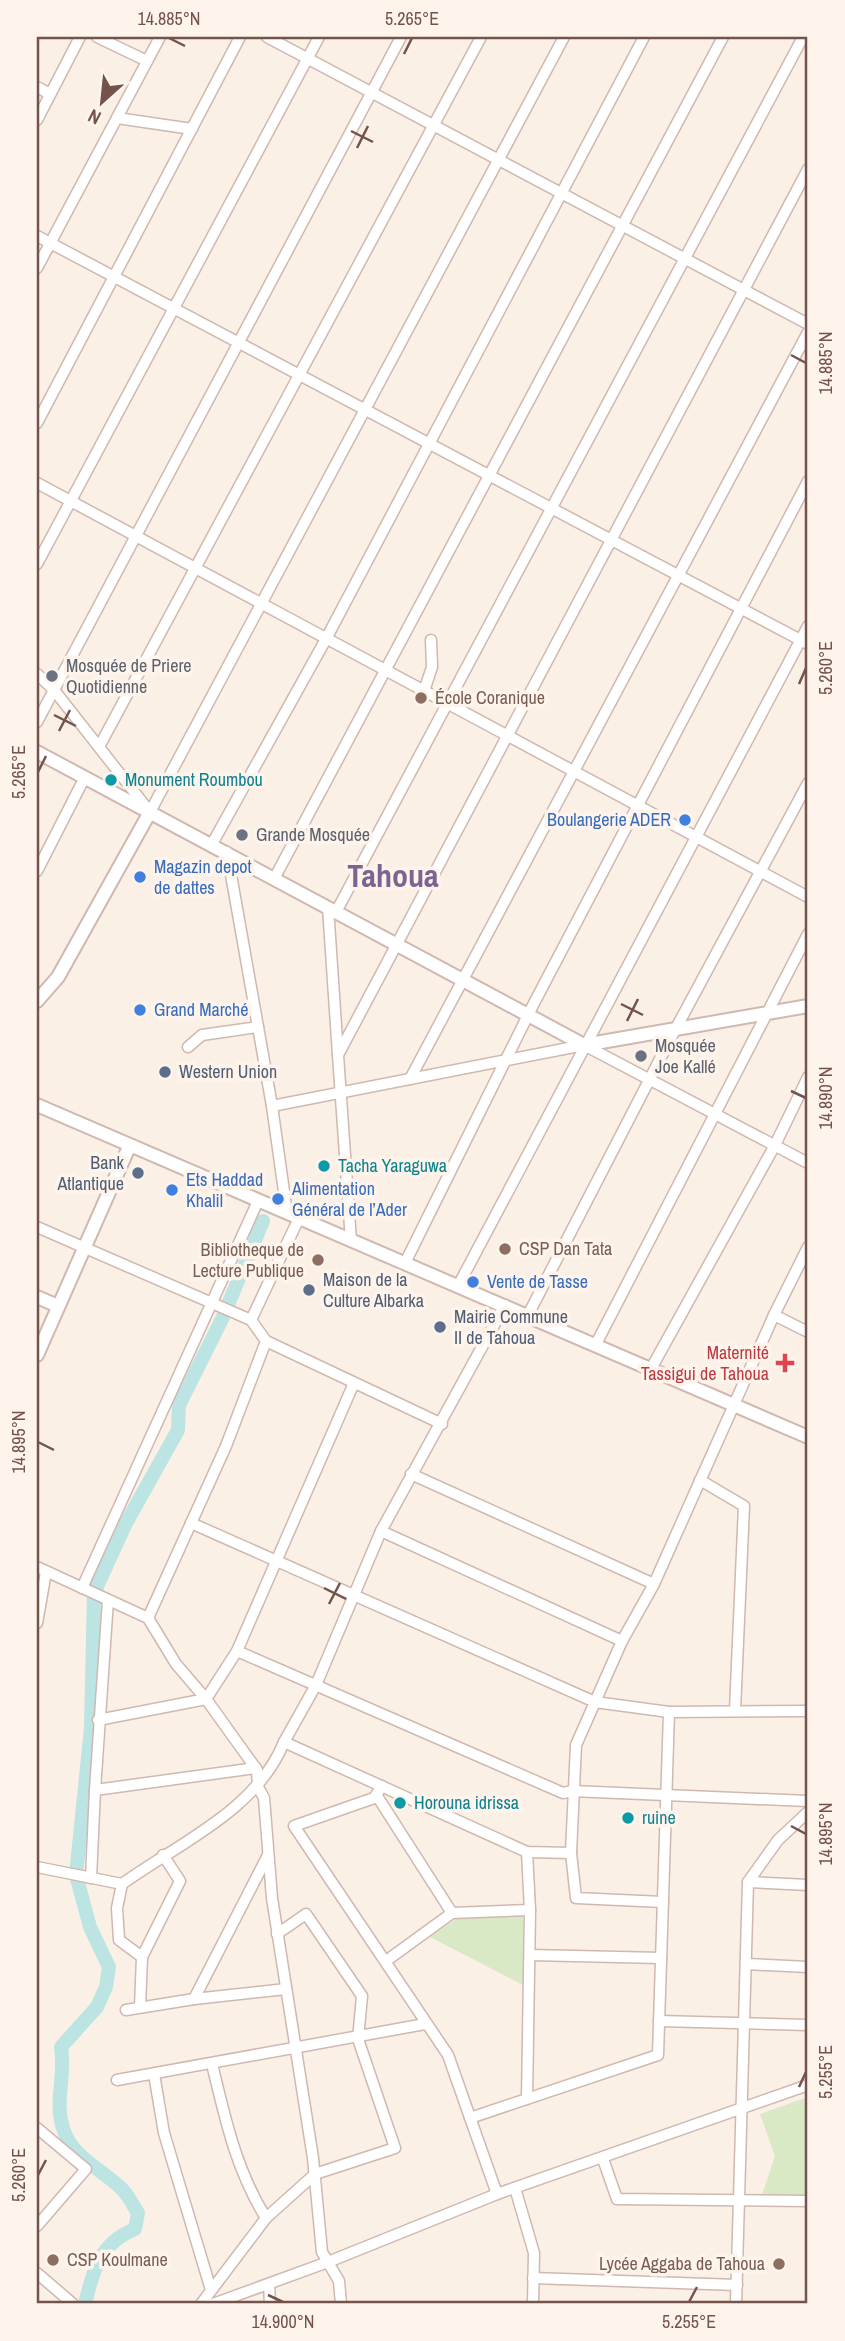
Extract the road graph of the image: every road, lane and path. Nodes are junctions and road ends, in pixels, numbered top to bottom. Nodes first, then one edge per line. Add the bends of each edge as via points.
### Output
1 (80, 37) edge
2 (97, 37) edge
3 (160, 37) edge
4 (240, 37) edge
5 (267, 37) edge
6 (319, 37) edge
7 (401, 37) edge
8 (481, 37) edge
9 (564, 37) edge
10 (644, 37) edge
11 (723, 37) edge
12 (803, 37) edge
13 (307, 58) junction
14 (147, 61) junction
15 (37, 87) edge
16 (372, 92) junction
17 (50, 94) junction
18 (117, 118) junction
19 (37, 120) edge
20 (436, 126) junction
21 (192, 129) junction
22 (499, 160) junction
23 (808, 169) edge
24 (561, 192) junction
25 (624, 226) junction
26 (37, 236) edge
27 (50, 243) junction
28 (685, 258) junction
29 (37, 268) edge
30 (114, 277) junction
31 (744, 288) junction
32 (174, 309) junction
33 (808, 324) edge
34 (808, 332) edge
35 (238, 343) junction
36 (301, 376) junction
37 (364, 409) junction
38 (37, 423) edge
39 (429, 444) junction
40 (490, 476) junction
41 (808, 481) edge
42 (37, 483) edge
43 (70, 501) junction
44 (551, 508) junction
45 (135, 537) junction
46 (610, 539) junction
47 (37, 565) edge
48 (194, 569) junction
49 (678, 575) junction
50 (259, 604) junction
51 (741, 608) junction
52 (808, 626) edge
53 (326, 639) junction
54 (431, 639) dead end
55 (805, 642) edge
56 (386, 669) junction
57 (37, 674) edge
58 (54, 690) junction
59 (424, 691) junction
60 (447, 702) junction
61 (37, 722) edge
62 (509, 735) junction
63 (99, 747) junction
64 (37, 752) edge
65 (573, 769) junction
66 (85, 778) junction
67 (808, 783) edge
68 (637, 803) junction
69 (150, 812) junction
70 (698, 836) junction
71 (212, 844) junction
72 (228, 852) junction
73 (760, 870) junction
74 (37, 871) edge
75 (274, 879) junction
76 (808, 897) edge
77 (332, 910) junction
78 (808, 934) edge
79 (398, 945) junction
80 (462, 980) junction
81 (37, 1002) edge
82 (808, 1006) edge
83 (769, 1014) junction
84 (527, 1016) junction
85 (258, 1027) junction
86 (675, 1030) junction
87 (584, 1045) junction
88 (188, 1047) dead end
89 (338, 1055) junction
90 (505, 1061) junction
91 (808, 1077) edge
92 (410, 1079) junction
93 (650, 1079) junction
94 (339, 1093) junction
95 (37, 1105) edge
96 (272, 1106) junction
97 (715, 1114) junction
98 (775, 1145) junction
99 (129, 1147) junction
100 (808, 1163) edge
101 (258, 1201) junction
102 (293, 1216) junction
103 (37, 1227) edge
104 (351, 1241) junction
105 (808, 1247) edge
106 (84, 1249) junction
107 (405, 1263) junction
108 (458, 1286) junction
109 (37, 1297) edge
110 (212, 1303) junction
111 (505, 1305) junction
112 (58, 1306) junction
113 (528, 1315) junction
114 (774, 1315) junction
115 (251, 1320) junction
116 (808, 1332) edge
117 (266, 1342) junction
118 (596, 1344) junction
119 (37, 1355) edge
120 (652, 1367) junction
121 (354, 1383) junction
122 (734, 1403) junction
123 (442, 1424) junction
124 (808, 1437) edge
125 (411, 1474) junction
126 (700, 1480) junction
127 (191, 1523) junction
128 (381, 1531) junction
129 (274, 1559) junction
130 (42, 1569) edge
131 (654, 1584) junction
132 (82, 1588) junction
133 (353, 1595) junction
134 (108, 1600) junction
135 (148, 1618) junction
136 (37, 1623) edge
137 (622, 1641) junction
138 (237, 1651) junction
139 (316, 1685) junction
140 (206, 1699) junction
141 (595, 1702) junction
142 (735, 1710) junction
143 (669, 1712) junction
144 (808, 1712) edge
145 (98, 1720) junction
146 (285, 1742) junction
147 (256, 1768) junction
148 (258, 1787) junction
149 (95, 1790) junction
150 (380, 1791) junction
151 (572, 1791) junction
152 (666, 1797) junction
153 (808, 1801) edge
154 (808, 1812) edge
155 (527, 1852) junction
156 (571, 1853) junction
157 (163, 1855) junction
158 (268, 1855) junction
159 (37, 1867) edge
160 (91, 1878) junction
161 (748, 1882) junction
162 (122, 1884) junction
163 (808, 1885) edge
164 (663, 1902) junction
165 (530, 1910) junction
166 (452, 1913) junction
167 (277, 1934) junction
168 (530, 1955) junction
169 (142, 1957) junction
170 (661, 1958) junction
171 (386, 1961) junction
172 (746, 1964) junction
173 (808, 1967) edge
174 (286, 1989) junction
175 (194, 2000) junction
176 (139, 2007) junction
177 (126, 2010) dead end
178 (659, 2021) junction
179 (425, 2024) junction
180 (744, 2024) junction
181 (808, 2025) edge
182 (358, 2039) junction
183 (295, 2049) junction
184 (212, 2064) junction
185 (154, 2074) junction
186 (117, 2080) dead end
187 (808, 2085) edge
188 (527, 2099) junction
189 (742, 2107) junction
190 (470, 2118) junction
191 (37, 2129) edge
192 (603, 2159) junction
193 (315, 2174) junction
194 (515, 2188) junction
195 (497, 2194) junction
196 (739, 2200) junction
197 (808, 2201) edge
198 (266, 2218) junction
199 (37, 2226) edge
200 (328, 2262) junction
201 (37, 2273) edge
202 (533, 2278) junction
203 (270, 2284) junction
204 (737, 2286) junction
205 (211, 2290) junction
206 (73, 2304) edge
207 (201, 2304) edge
208 (213, 2304) edge
209 (270, 2304) edge
210 (341, 2304) edge
211 (533, 2304) edge
212 (736, 2304) edge

1 - 17 street
2 - 14 street
3 - 14 street
4 - 21 street
5 - 13 street
6 - 13 street
7 - 16 street
8 - 20 street
9 - 22 street
10 - 24 street
11 - 25 street
12 - 28 street
13 - 16 street
13 - 32 street
14 - 18 street
15 - 17 street
16 - 20 street
16 - 35 street
17 - 19 street
18 - 21 street
18 - 27 street
20 - 22 street
20 - 36 street
21 - 30 street
22 - 24 street
22 - 37 street
23 - 31 street
24 - 25 street
24 - 39 street
25 - 28 street
25 - 40 street
26 - 27 street
27 - 29 street
27 - 30 street
28 - 31 street
28 - 44 street
30 - 32 street
30 - 38 street
31 - 33 street
31 - 46 street
32 - 35 street
32 - 43 street
34 - 49 street
35 - 36 street
35 - 45 street
36 - 37 street
36 - 48 street
37 - 39 street
37 - 50 street
39 - 40 street
39 - 53 street
40 - 44 street
40 - 56 street
41 - 51 street
42 - 43 street
43 - 45 street
43 - 47 street
44 - 46 street
44 - 60 street
45 - 48 street
45 - 58 street
46 - 49 street
46 - 62 street
48 - 50 street
48 - 63 street
49 - 51 street
49 - 65 street
50 - 53 street
50 - 69 street
51 - 55 street
51 - 68 street
52 - 55 street
53 - 56 street
53 - 71 street
54 - 59 street via 432,667
55 - 70 street
56 - 59 street
56 - 75 street
57 - 58 street
58 - 61 street
58 - 63 street
59 - 60 street
60 - 62 street
60 - 77 street
62 - 65 street
62 - 79 street
63 - 69 street
64 - 66 street
65 - 68 street
65 - 80 street
66 - 69 street
66 - 74 street
67 - 73 street
68 - 70 street
68 - 84 street
69 - 71 street
69 - 81 street via 58,977
70 - 73 street
70 - 87 street
71 - 72 street
72 - 75 street
72 - 85 street
73 - 76 street
73 - 86 street
75 - 77 street
77 - 79 street
77 - 89 street
78 - 83 street
79 - 80 street
79 - 89 street
80 - 84 street
80 - 92 street
82 - 83 street
83 - 86 street
83 - 97 street
84 - 87 street
84 - 90 street
85 - 88 street via 202,1035
85 - 96 street
86 - 87 street
86 - 93 street
87 - 90 street
87 - 93 street
87 - 108 street
89 - 94 street
90 - 92 street
90 - 107 street
91 - 98 street
92 - 94 street
93 - 97 street
93 - 113 street
94 - 96 street
94 - 104 street
95 - 99 street
96 - 102 street
97 - 98 street
97 - 118 street
98 - 100 street
98 - 120 street
99 - 101 street
99 - 106 street
101 - 102 street
101 - 110 street
102 - 104 street
102 - 115 street
103 - 106 street
104 - 107 street
105 - 114 street
106 - 110 street
106 - 112 street
107 - 108 street
108 - 111 street
109 - 112 street
110 - 115 street
110 - 132 street
111 - 113 street
111 - 123 street
112 - 119 street
113 - 118 street
114 - 116 street
114 - 122 street
115 - 117 street
117 - 121 street
117 - 127 street
118 - 120 street
120 - 122 street
121 - 123 street
121 - 129 street
122 - 124 street
122 - 126 street
123 - 125 street
125 - 128 street
125 - 131 street
126 - 131 street
126 - 142 street via 744,1506
127 - 129 street
127 - 135 street
128 - 133 street
128 - 137 street
129 - 133 street
129 - 138 street
130 - 132 street
130 - 136 street
131 - 137 street
132 - 134 street
133 - 139 street
133 - 141 street
134 - 135 street
134 - 145 street
135 - 140 street via 176,1664
137 - 141 street
138 - 139 street
138 - 140 street
139 - 146 street
139 - 151 street via 563,1793
140 - 145 street
140 - 147 street
141 - 143 street
141 - 151 street via 576,1745
142 - 143 street
142 - 144 street
143 - 152 street
145 - 149 street
146 - 148 street
146 - 150 street
147 - 148 street
147 - 149 street
148 - 157 street
148 - 158 street via 264,1798
149 - 160 street
150 - 155 street
150 - 166 street
150 - 171 street via 289,1827
151 - 152 street
151 - 156 street
152 - 153 street
152 - 164 street
154 - 161 street via 778,1840
155 - 156 street
155 - 165 street
156 - 164 street via 576,1898
157 - 162 street
157 - 169 street via 180,1881
158 - 167 street
158 - 175 street
159 - 160 street
160 - 162 street
161 - 163 street
161 - 172 street
162 - 169 street via 117,1908 119,1940
164 - 170 street
165 - 166 street
165 - 168 street
166 - 171 street
167 - 174 street
167 - 182 street via 306,1914 362,1996
168 - 170 street
168 - 188 street
169 - 176 street
170 - 178 street
171 - 179 street
172 - 173 street
172 - 180 street
174 - 175 street
174 - 183 street
175 - 176 street
176 - 177 street
178 - 180 street
178 - 188 street via 658,2055
179 - 182 street
179 - 190 street via 448,2055
180 - 181 street
180 - 189 street
182 - 183 street
182 - 193 street via 396,2148
183 - 184 street
183 - 193 street
184 - 185 street
184 - 198 street via 236,2161
185 - 186 street
185 - 205 street via 164,2133
187 - 189 street
188 - 190 street
189 - 192 street
189 - 196 street
190 - 195 street
191 - 199 street via 86,2169
192 - 194 street
192 - 196 street via 617,2199
193 - 198 street
193 - 200 street via 322,2252
194 - 195 street
194 - 202 street via 534,2253
195 - 200 street
196 - 197 street
196 - 204 street
198 - 205 street
200 - 203 street
200 - 210 street via 339,2281
201 - 206 street
202 - 204 street
202 - 211 street
203 - 208 street
203 - 209 street
204 - 212 street
205 - 207 street

